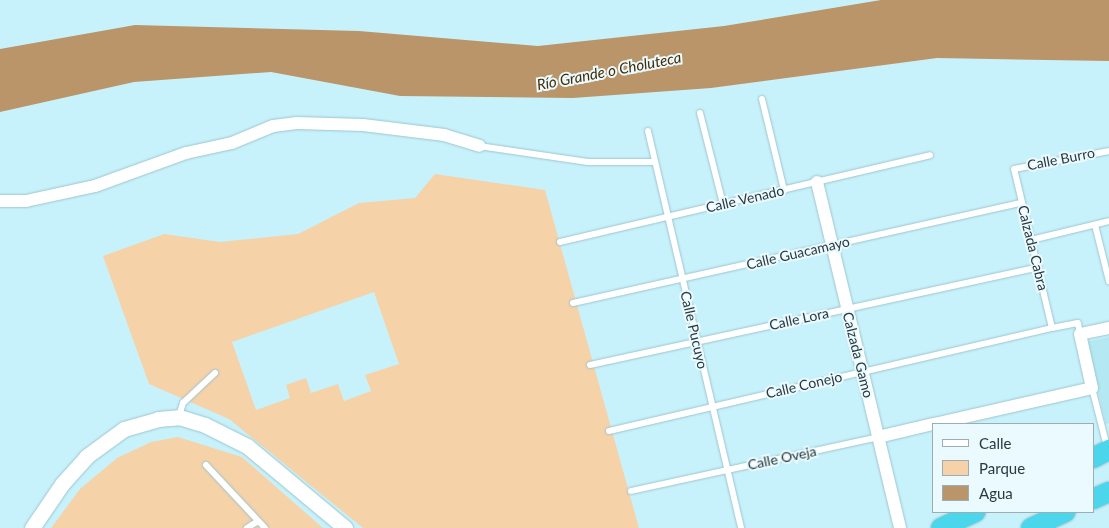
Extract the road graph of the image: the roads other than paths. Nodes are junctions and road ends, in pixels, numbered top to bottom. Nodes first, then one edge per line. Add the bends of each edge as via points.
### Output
1 (762, 99) dead end
2 (700, 113) dead end
3 (648, 131) dead end
4 (479, 146) joint
5 (1109, 150) edge
6 (930, 156) dead end
7 (655, 162) junction
8 (1014, 169) joint
9 (817, 182) junction
10 (784, 190) junction
11 (0, 201) edge
12 (1022, 203) junction
13 (723, 204) junction
14 (668, 217) junction
15 (1109, 222) edge
16 (1095, 225) junction
17 (1031, 240) junction
18 (560, 242) dead end
19 (832, 246) junction
20 (1038, 267) junction
21 (682, 279) junction
22 (1109, 281) edge
23 (573, 303) dead end
24 (847, 309) junction
25 (1052, 328) junction
26 (1109, 328) edge
27 (1080, 334) junction
28 (697, 342) junction
29 (590, 365) dead end
30 (862, 372) junction
31 (215, 373) dead end
32 (1092, 388) junction
33 (712, 406) junction
34 (179, 417) junction
35 (937, 423) edge
36 (932, 424) edge
37 (609, 431) dead end
38 (878, 437) junction
39 (1103, 453) edge
40 (206, 465) dead end
41 (727, 470) junction
42 (631, 491) dead end
43 (1109, 492) edge
44 (1094, 499) edge
45 (974, 513) edge
46 (1064, 513) edge
47 (258, 521) junction
48 (32, 528) edge
49 (247, 528) edge
50 (265, 528) edge
51 (346, 528) edge
52 (741, 528) edge
53 (900, 528) edge
54 (941, 528) edge
55 (1031, 528) edge

1 - 10 lane
2 - 13 lane
3 - 7 lane, Calle Pucuyo
4 - 7 lane via 588,162
4 - 11 street via 444,135 363,125 297,123 273,126 232,143 186,153 94,186 26,200
5 - 8 lane, Calle Burro
6 - 9 lane, Calle Venado
7 - 14 lane, Calle Pucuyo
8 - 12 lane, Calzada Cabra
9 - 10 lane, Calle Venado
9 - 19 street, Calzada Gamo
10 - 13 lane, Calle Venado
12 - 17 lane, Calzada Cabra
12 - 19 lane, Calle Guacamayo
13 - 14 lane, Calle Venado
14 - 18 lane, Calle Venado
14 - 21 lane, Calle Pucuyo
15 - 16 lane
16 - 17 lane
16 - 22 lane
17 - 20 lane, Calzada Cabra
19 - 21 lane, Calle Guacamayo
19 - 24 street, Calzada Gamo
20 - 24 lane, Calle Lora
20 - 25 lane, Calzada Cabra
21 - 23 lane, Calle Guacamayo
21 - 28 lane, Calle Pucuyo
24 - 28 lane, Calle Lora
24 - 30 street, Calzada Gamo
25 - 27 lane, Calle Conejo via 1078,323
25 - 30 lane, Calle Conejo
26 - 27 street
27 - 32 street
28 - 29 lane, Calle Lora
28 - 33 lane, Calle Pucuyo
30 - 33 lane, Calle Conejo
30 - 38 street, Calzada Gamo
31 - 34 lane via 183,403
32 - 35 street, Calle Oveja
32 - 39 lane
33 - 37 lane, Calle Conejo
33 - 41 lane, Calle Pucuyo
34 - 48 street via 158,419 124,429 87,456 62,484
34 - 51 street via 205,425 247,446
36 - 38 street, Calle Oveja
38 - 41 lane, Calle Oveja
38 - 53 street, Calzada Gamo
40 - 47 lane
41 - 42 lane, Calle Oveja
41 - 52 lane, Calle Pucuyo
43 - 44 highway
45 - 54 highway
46 - 55 highway
47 - 49 lane
47 - 50 lane

